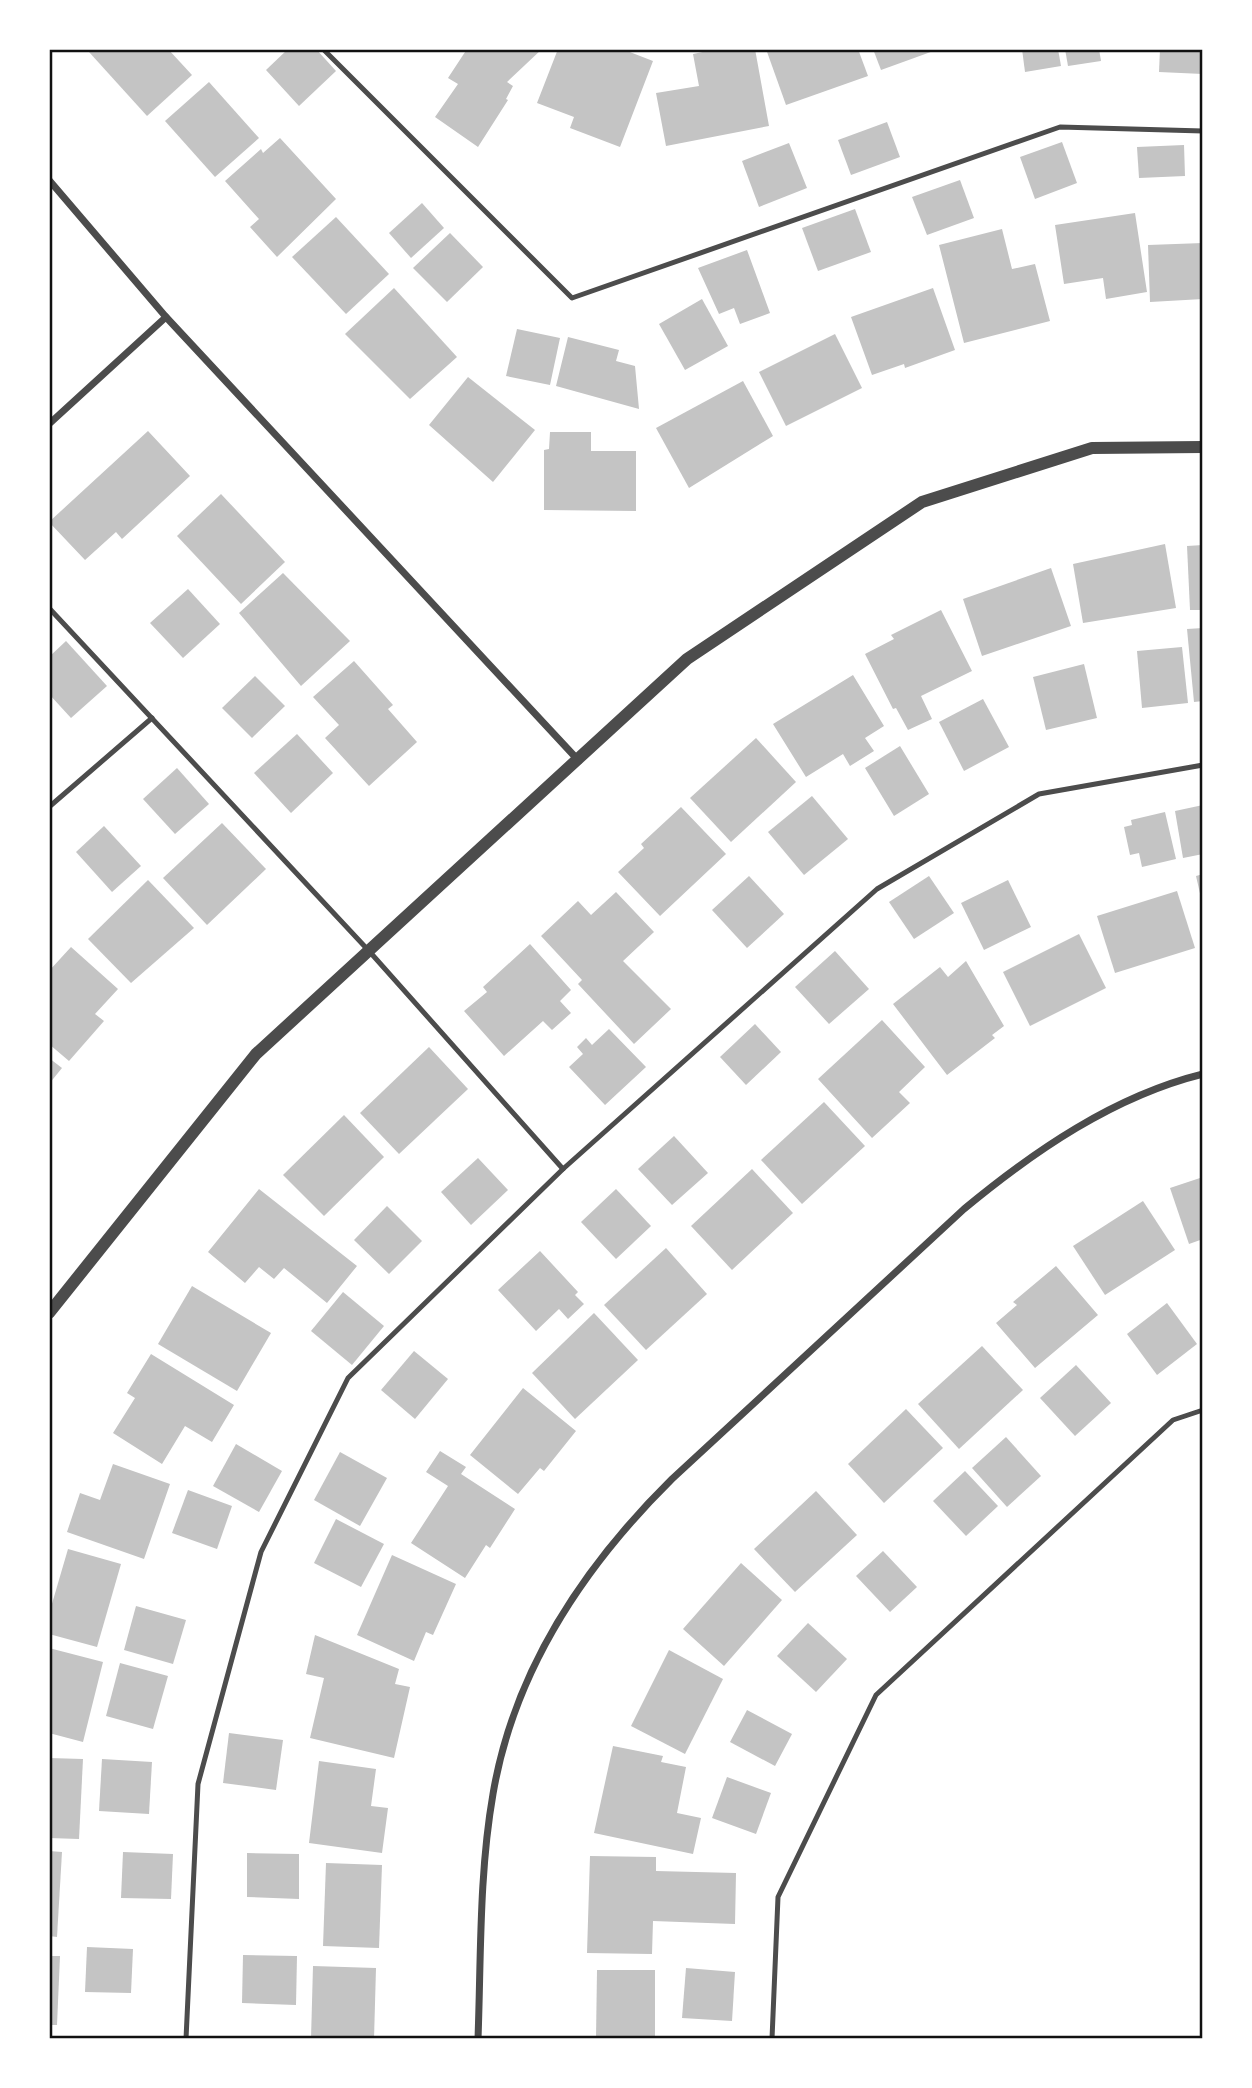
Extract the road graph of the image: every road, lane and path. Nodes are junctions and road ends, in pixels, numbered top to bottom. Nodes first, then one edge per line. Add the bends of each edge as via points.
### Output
1 (323, 49) edge
2 (1203, 131) edge
3 (49, 180) edge
4 (166, 317) junction
5 (49, 424) edge
6 (1203, 447) edge
7 (49, 608) edge
8 (152, 718) junction
9 (579, 761) junction
10 (1203, 765) edge
11 (49, 807) edge
12 (369, 951) junction
13 (1203, 1074) edge
14 (563, 1169) junction
15 (49, 1313) edge
16 (1203, 1410) edge
17 (186, 2039) edge
18 (478, 2039) edge
19 (772, 2039) edge

1 - 2 lane via 572,298 1060,127
3 - 4 street
4 - 5 street
4 - 9 street
6 - 9 street via 1092,448 922,502 687,659
7 - 8 lane
8 - 11 lane
8 - 12 lane
9 - 12 street
10 - 14 lane via 1039,794 877,889
12 - 14 lane
12 - 15 street via 256,1054
13 - 18 street via 1100,1116 1011,1170 672,1479 584,1577 549,1636 505,1742 486,1844
14 - 17 lane via 348,1378 261,1552 198,1784
16 - 19 lane via 1173,1420 876,1695 778,1897

